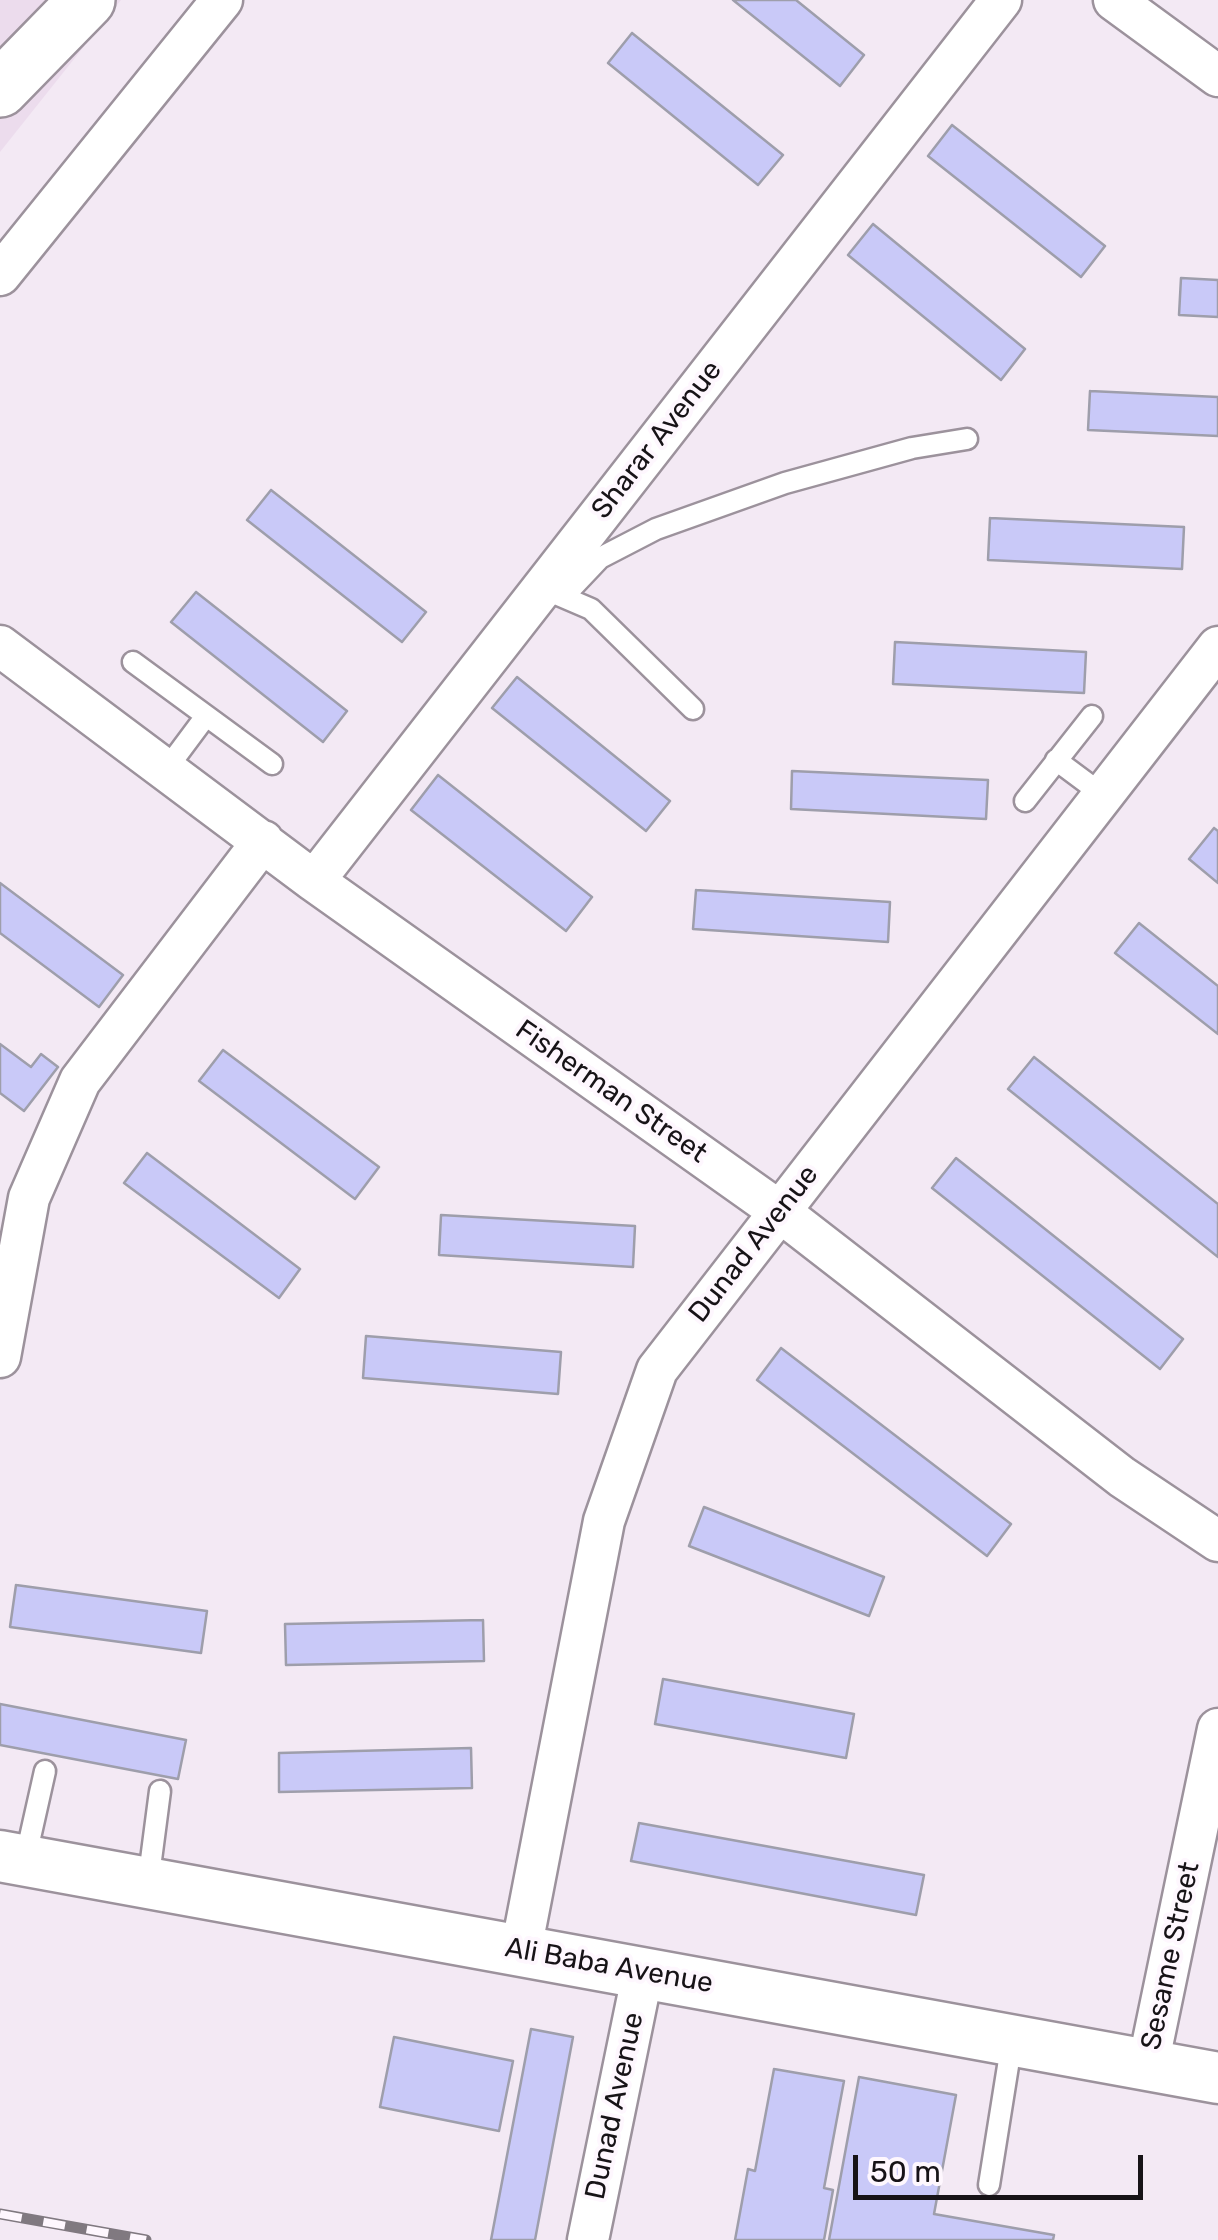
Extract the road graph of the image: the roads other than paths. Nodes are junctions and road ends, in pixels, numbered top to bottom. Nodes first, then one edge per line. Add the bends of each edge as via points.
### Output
1 (87, 0) edge
2 (222, 0) edge
3 (1001, 0) edge
4 (1114, 0) edge
5 (1218, 76) edge
6 (0, 88) edge
7 (0, 275) edge
8 (968, 439) dead end
9 (552, 594) junction
10 (0, 646) edge
11 (1218, 646) edge
12 (133, 662) dead end
13 (693, 709) dead end
14 (206, 716) junction
15 (1092, 716) dead end
16 (1056, 760) junction
17 (272, 764) dead end
18 (165, 771) junction
19 (1103, 795) junction
20 (1025, 801) dead end
21 (262, 842) junction
22 (314, 881) junction
23 (780, 1211) junction
24 (0, 1357) edge
25 (1218, 1541) edge
26 (1218, 1728) edge
27 (45, 1771) dead end
28 (160, 1791) dead end
29 (12, 1859) edge
30 (148, 1883) junction
31 (521, 1950) junction
32 (643, 1972) junction
33 (1012, 2042) junction
34 (1148, 2066) junction
35 (1218, 2078) edge
36 (989, 2185) dead end
37 (588, 2240) edge

1 - 6 main road
2 - 7 street
3 - 9 street, Sharar Avenue
4 - 5 street
8 - 9 lane via 803,478 656,529 600,558
9 - 13 lane via 591,609
9 - 22 street, Sharar Avenue
10 - 18 street, Fisherman Street
11 - 19 street, Dunad Avenue
12 - 14 lane
14 - 17 lane
14 - 18 lane
15 - 16 lane
16 - 19 lane
16 - 20 lane
18 - 21 street, Fisherman Street
19 - 23 street, Dunad Avenue
21 - 22 street, Fisherman Street
21 - 24 street via 80,1081 30,1198
22 - 23 street, Fisherman Street
23 - 25 street, Fisherman Street via 1122,1477
23 - 31 street, Dunad Avenue via 657,1370 604,1521
26 - 34 street, Sesame Street
27 - 29 lane
28 - 30 lane
29 - 30 street, Ali Baba Avenue
30 - 31 street, Ali Baba Avenue
31 - 32 street, Ali Baba Avenue
32 - 33 street, Ali Baba Avenue
32 - 37 street, Dunad Avenue
33 - 34 street, Ali Baba Avenue
33 - 36 lane
34 - 35 street, Ali Baba Avenue

